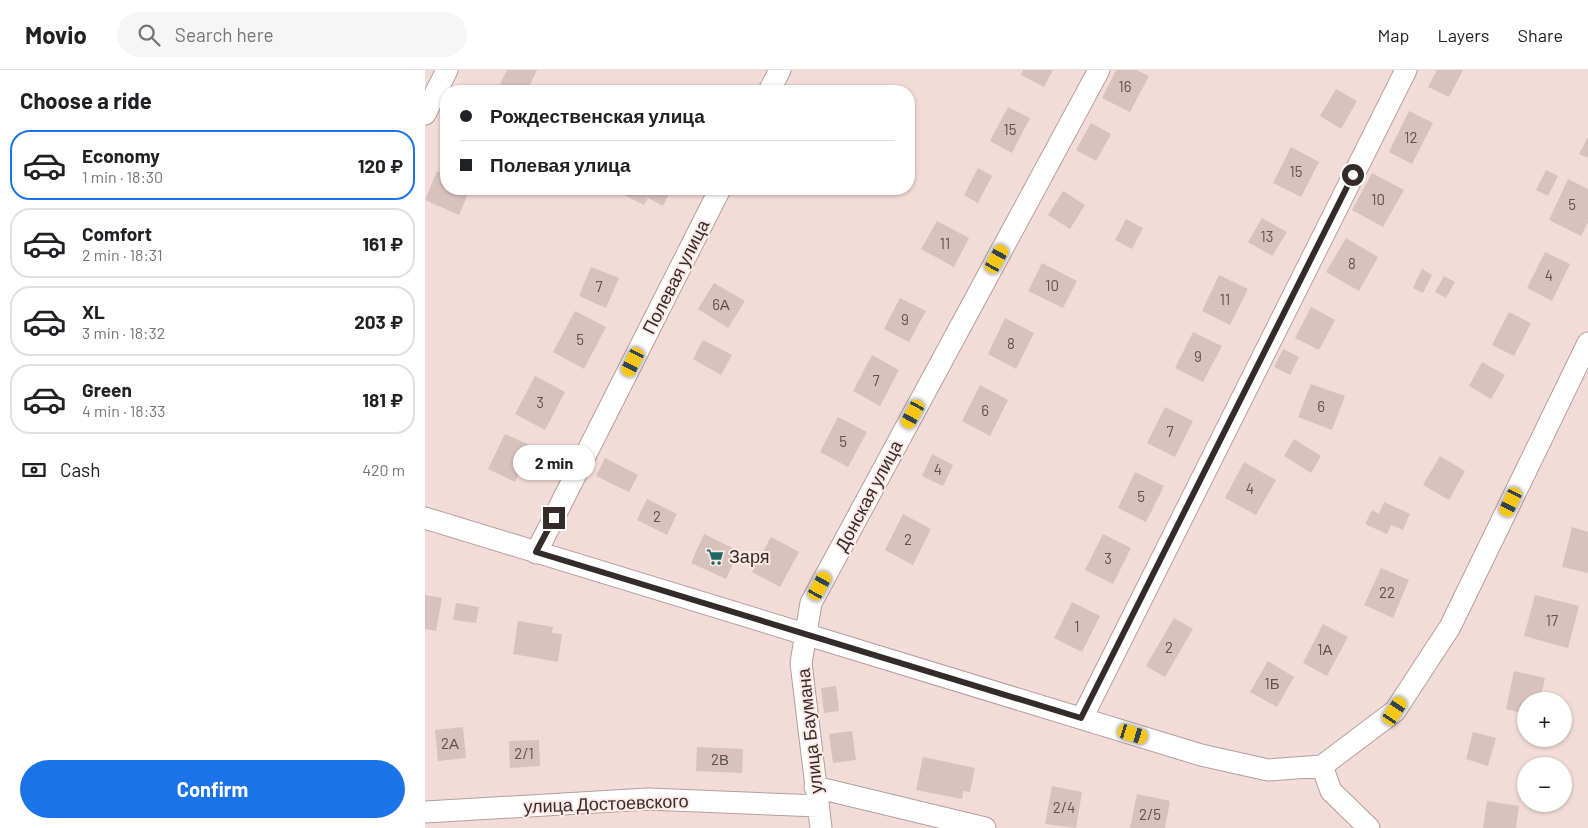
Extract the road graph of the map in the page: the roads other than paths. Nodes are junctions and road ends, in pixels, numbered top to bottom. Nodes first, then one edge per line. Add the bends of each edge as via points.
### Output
1 (447, 70) edge
2 (780, 70) edge
3 (1099, 70) edge
4 (1406, 70) edge
5 (772, 85) edge
6 (425, 114) edge
7 (717, 195) edge
8 (1588, 343) edge
9 (425, 518) edge
10 (536, 552) junction
11 (805, 634) junction
12 (1081, 718) junction
13 (1322, 766) junction
14 (816, 796) junction
15 (425, 812) edge
16 (821, 828) edge
17 (985, 828) edge
18 (1369, 828) edge

1 - 6 street
2 - 5 street
3 - 11 street, Донская улица via 811,603
4 - 12 street
7 - 10 street, Полевая улица
8 - 13 street via 1450,627 1395,711
9 - 10 street
10 - 11 street
11 - 12 street
11 - 14 street, улица Баумана via 801,663
12 - 13 street via 1201,755 1268,770
13 - 18 street via 1331,790
14 - 15 street, улица Достоевского via 648,799
14 - 16 street, улица Баумана
14 - 17 street, улица Достоевского

